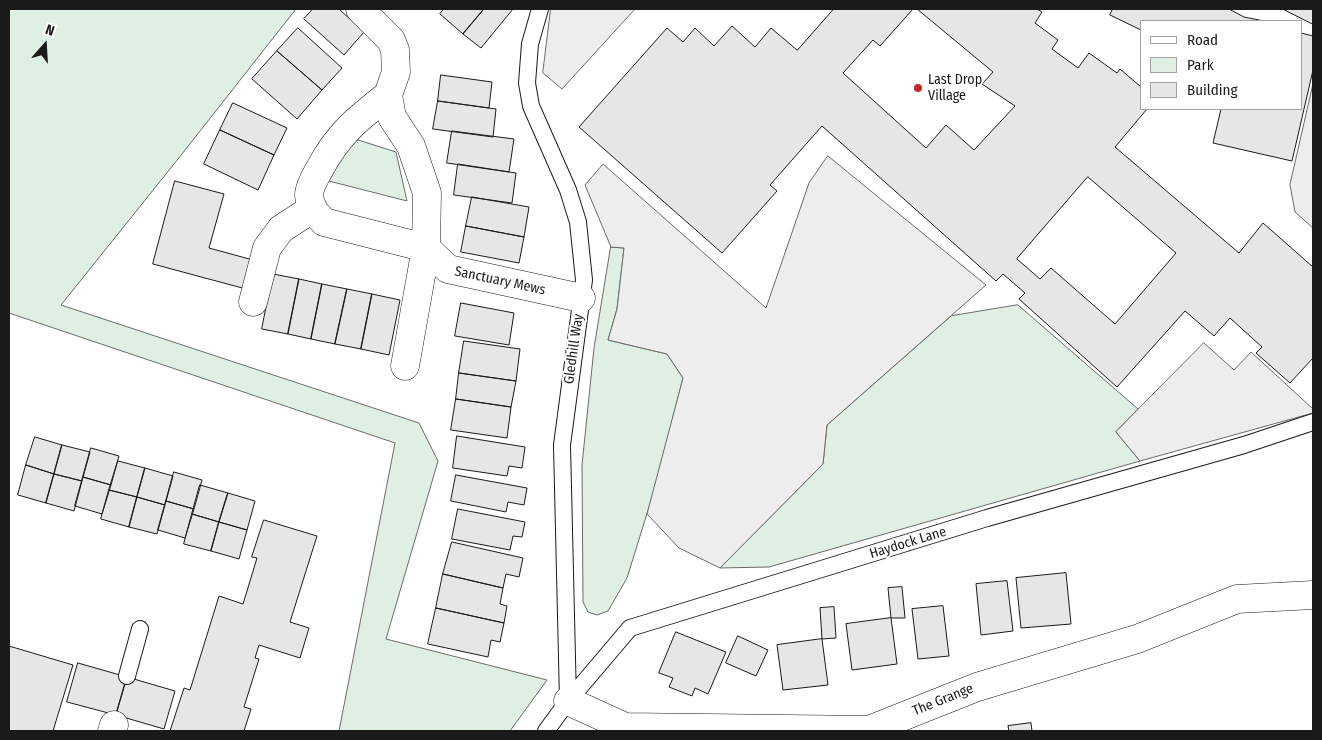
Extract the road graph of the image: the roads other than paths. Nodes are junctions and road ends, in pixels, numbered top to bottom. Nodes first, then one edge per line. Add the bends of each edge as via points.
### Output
1 (360, 9) edge
2 (540, 9) edge
3 (388, 95) junction
4 (312, 209) junction
5 (426, 248) junction
6 (581, 298) junction
7 (253, 302) dead end
8 (405, 366) dead end
9 (1313, 422) edge
10 (1313, 595) edge
11 (140, 628) dead end
12 (127, 676) dead end
13 (568, 701) junction
14 (546, 731) edge

1 - 3 street via 391,40 395,50 396,72
2 - 6 lane, Gledhill Way via 530,44 526,82 532,106 568,190 578,222 584,280
3 - 4 street via 338,138 309,194
3 - 5 street via 392,117 412,146 427,193
4 - 5 street, Sanctuary Mews via 324,222
4 - 7 street via 281,228 266,248
5 - 6 street, Sanctuary Mews via 448,269
5 - 8 street
6 - 13 lane, Gledhill Way via 562,445
9 - 13 lane, Haydock Lane via 630,628
10 - 13 street, The Grange via 1237,599 1137,639 977,687 869,730 625,727
11 - 12 lane
13 - 14 lane, Haydock Lane

